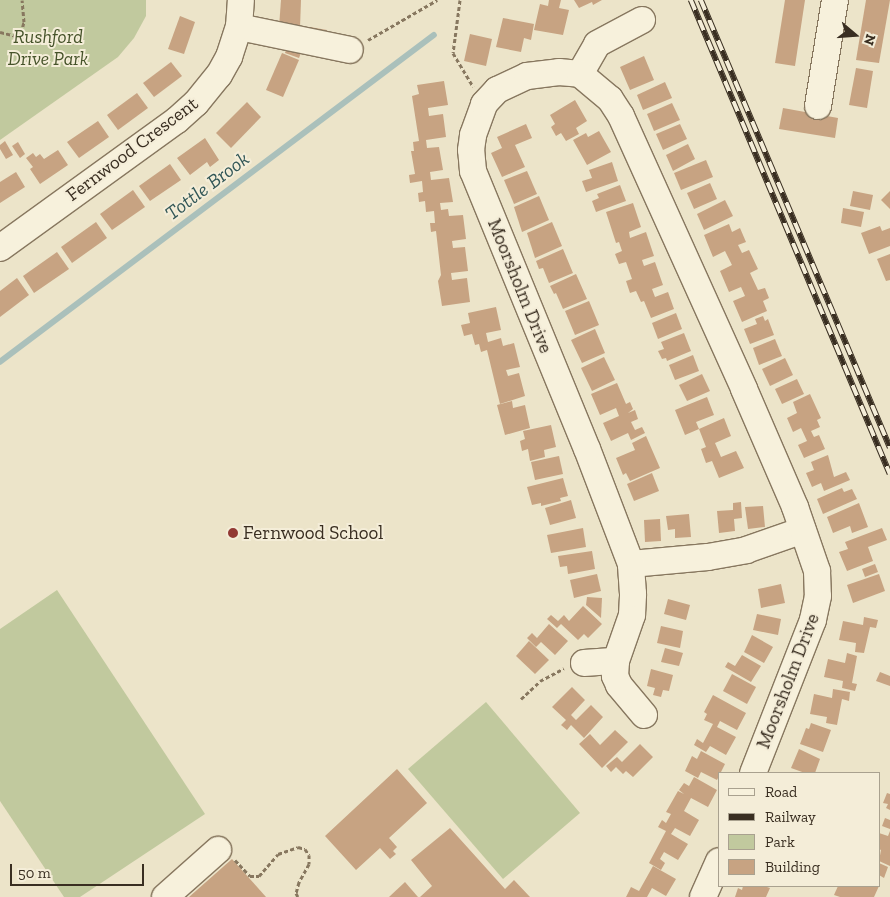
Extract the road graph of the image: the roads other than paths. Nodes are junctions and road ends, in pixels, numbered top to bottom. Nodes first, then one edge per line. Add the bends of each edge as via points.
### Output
1 (241, 0) edge
2 (835, 0) edge
3 (642, 20) dead end
4 (239, 27) junction
5 (350, 50) road end
6 (580, 74) junction
7 (816, 90) dead end
8 (0, 248) edge
9 (803, 530) junction
10 (630, 564) junction
11 (616, 661) junction
12 (572, 666) road end
13 (644, 715) dead end
14 (753, 772) edge
15 (218, 850) road end
16 (718, 863) edge
17 (164, 897) edge
18 (703, 897) edge

1 - 4 street, Fernwood Crescent
2 - 7 street
3 - 6 street via 597,44
4 - 5 street
4 - 8 street, Fernwood Crescent via 219,76 196,103
6 - 9 street, Moorsholm Drive via 604,93 621,116 740,380
6 - 10 street, Moorsholm Drive via 559,72 527,76 497,90 484,104 473,135 473,171
9 - 10 street via 746,550
9 - 14 street, Moorsholm Drive via 817,571 816,610
10 - 11 street, Moorsholm Drive via 632,615
11 - 12 street
11 - 13 street, Moorsholm Drive via 619,685
15 - 17 street
16 - 18 street

